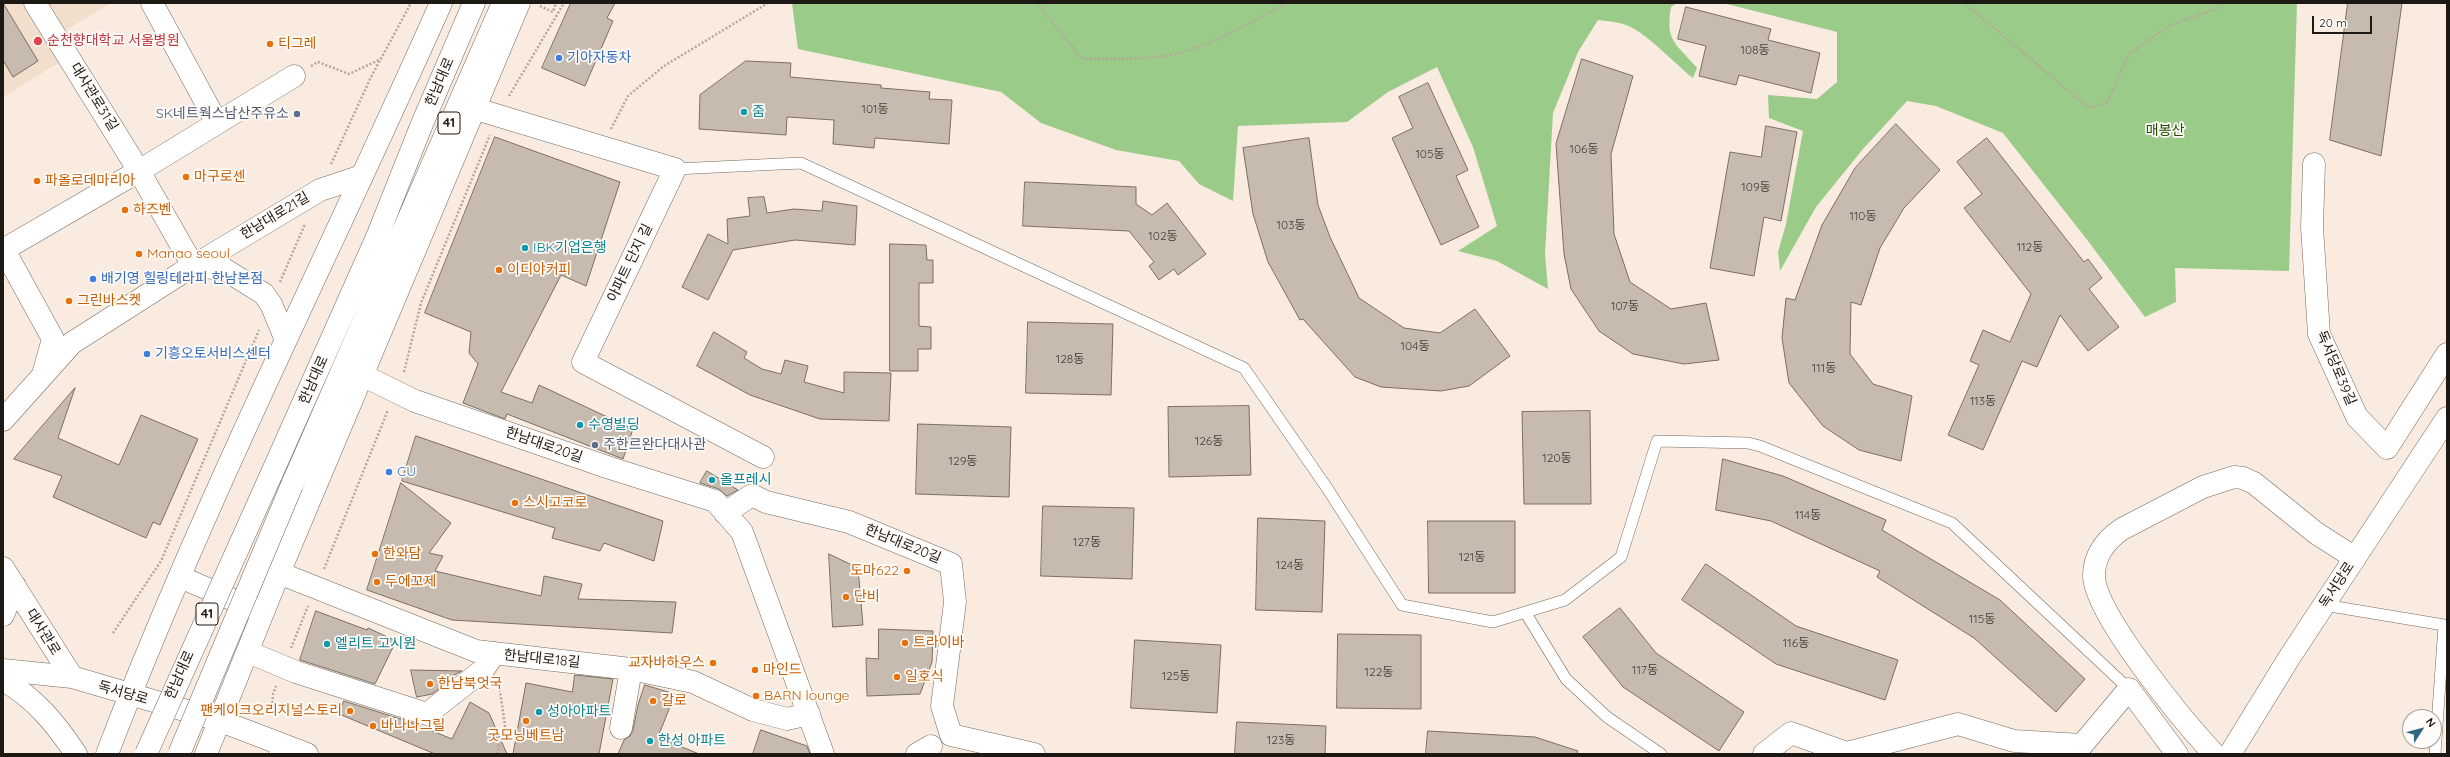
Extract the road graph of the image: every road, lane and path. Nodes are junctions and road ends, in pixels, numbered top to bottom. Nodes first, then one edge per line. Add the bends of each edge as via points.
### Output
1 (35, 3) edge
2 (152, 3) edge
3 (411, 3) edge
4 (441, 3) edge
5 (474, 3) edge
6 (503, 3) edge
7 (519, 3) edge
8 (534, 3) edge
9 (556, 3) edge
10 (564, 3) edge
11 (768, 3) edge
12 (1037, 3) edge
13 (1286, 3) edge
14 (1964, 3) edge
15 (2221, 3) edge
16 (381, 59) junction
17 (294, 76) joint
18 (476, 109) junction
19 (498, 115) junction
20 (218, 123) junction
21 (606, 148) junction
22 (2314, 164) dead end
23 (676, 170) junction
24 (139, 171) junction
25 (362, 176) junction
26 (320, 190) junction
27 (306, 221) dead end
28 (3, 249) edge
29 (192, 266) junction
30 (271, 304) junction
31 (286, 340) junction
32 (2447, 354) edge
33 (44, 373) junction
34 (362, 375) junction
35 (396, 391) junction
36 (2447, 418) edge
37 (3, 420) edge
38 (763, 457) dead end
39 (725, 513) junction
40 (2355, 558) junction
41 (3, 568) edge
42 (279, 573) junction
43 (180, 577) junction
44 (15, 586) junction
45 (316, 588) junction
46 (2324, 605) junction
47 (1525, 612) junction
48 (264, 613) junction
49 (3, 615) edge
50 (2445, 626) edge
51 (113, 633) dead end
52 (248, 652) junction
53 (495, 653) junction
54 (284, 666) junction
55 (631, 669) junction
56 (3, 670) edge
57 (72, 677) junction
58 (3, 680) edge
59 (2129, 689) junction
60 (132, 695) junction
61 (272, 711) dead end
62 (809, 714) junction
63 (218, 720) junction
64 (621, 728) dead end
65 (2055, 744) junction
66 (294, 753) edge
67 (76, 754) edge
68 (107, 754) edge
69 (146, 754) edge
70 (179, 754) edge
71 (206, 754) edge
72 (497, 754) edge
73 (823, 754) edge
74 (1034, 754) edge
75 (1661, 754) edge
76 (1764, 754) edge
77 (2008, 754) edge
78 (2177, 754) edge
79 (2214, 754) edge
80 (2230, 754) edge
81 (2435, 754) edge

1 - 24 street, 대사관로31길
2 - 20 street
3 - 16 path
4 - 25 street
5 - 69 street, 한남대로 / 41, bridge via 422,124 378,237
6 - 70 street, 한남대로 / 41, bridge via 292,485
7 - 18 street
8 - 9 path via 553,12
10 - 19 path
11 - 21 path via 664,66 628,96 613,122
12 - 13 path via 1082,59 1149,57 1180,52 1249,24
14 - 15 path via 2089,108 2107,103 2128,54 2170,25 2217,9
16 - 17 path via 349,74 318,62
16 - 26 path
17 - 20 street
18 - 19 street
18 - 34 street
19 - 21 street
19 - 35 path via 421,303 408,362
20 - 24 street
21 - 23 street
22 - 32 street, 독서당로39길 via 2312,227 2319,334 2357,417 2387,448
23 - 38 street, 아파트 단지 길 via 583,362
23 - 47 lane via 801,163 1244,368 1327,488 1402,605 1494,622
24 - 28 street
24 - 29 street
25 - 26 street, 한남대로21길
25 - 31 street
26 - 29 street, 한남대로21길
27 - 30 path
28 - 33 street, 한남대로21길 via 53,339
29 - 30 street via 224,269 264,294
29 - 33 street, 한남대로21길 via 72,343
30 - 31 street
30 - 51 path via 161,561
31 - 43 street
33 - 37 street, 한남대로21길
34 - 35 street, 한남대로20길
34 - 42 street
35 - 39 street, 한남대로20길 via 438,409 715,501
35 - 45 path
36 - 40 street, 독서당로
39 - 62 street, 한남대로20길 via 742,532
39 - 74 street, 한남대로20길 via 752,495 766,502 849,522 951,564 955,602 942,706 951,735
40 - 46 street, 독서당로
40 - 79 street via 2310,528 2254,483 2234,477 2203,487 2110,537 2096,561 2094,577 2103,603 2132,651
41 - 44 street, 대사관로
42 - 45 street, 한남대로18길
42 - 48 street
43 - 48 street
43 - 60 street
44 - 49 street, 대사관로
44 - 57 street, 대사관로
45 - 53 street, 한남대로18길 via 476,651
45 - 54 path
46 - 50 lane
46 - 80 street, 독서당로
47 - 59 lane via 1565,600 1621,557 1657,441 1748,443 1952,523
47 - 75 lane via 1566,679 1607,717
48 - 52 street
50 - 81 lane
52 - 54 street
52 - 63 street
53 - 54 street via 484,670 426,714
53 - 55 street, 한남대로18길
53 - 72 path via 505,726
54 - 61 path via 273,694
55 - 62 street, 한남대로18길 via 693,682 752,710 787,719
55 - 64 street
56 - 57 street, 독서당로
57 - 60 street, 독서당로
58 - 67 street via 17,688 50,716
59 - 65 street via 2082,745
59 - 78 street
60 - 63 street, 독서당로
60 - 68 street
62 - 73 street, 한남대로20길
63 - 66 street, 독서당로
63 - 71 street
65 - 76 street via 2014,741 1958,724 1847,752 1791,733
65 - 77 street

